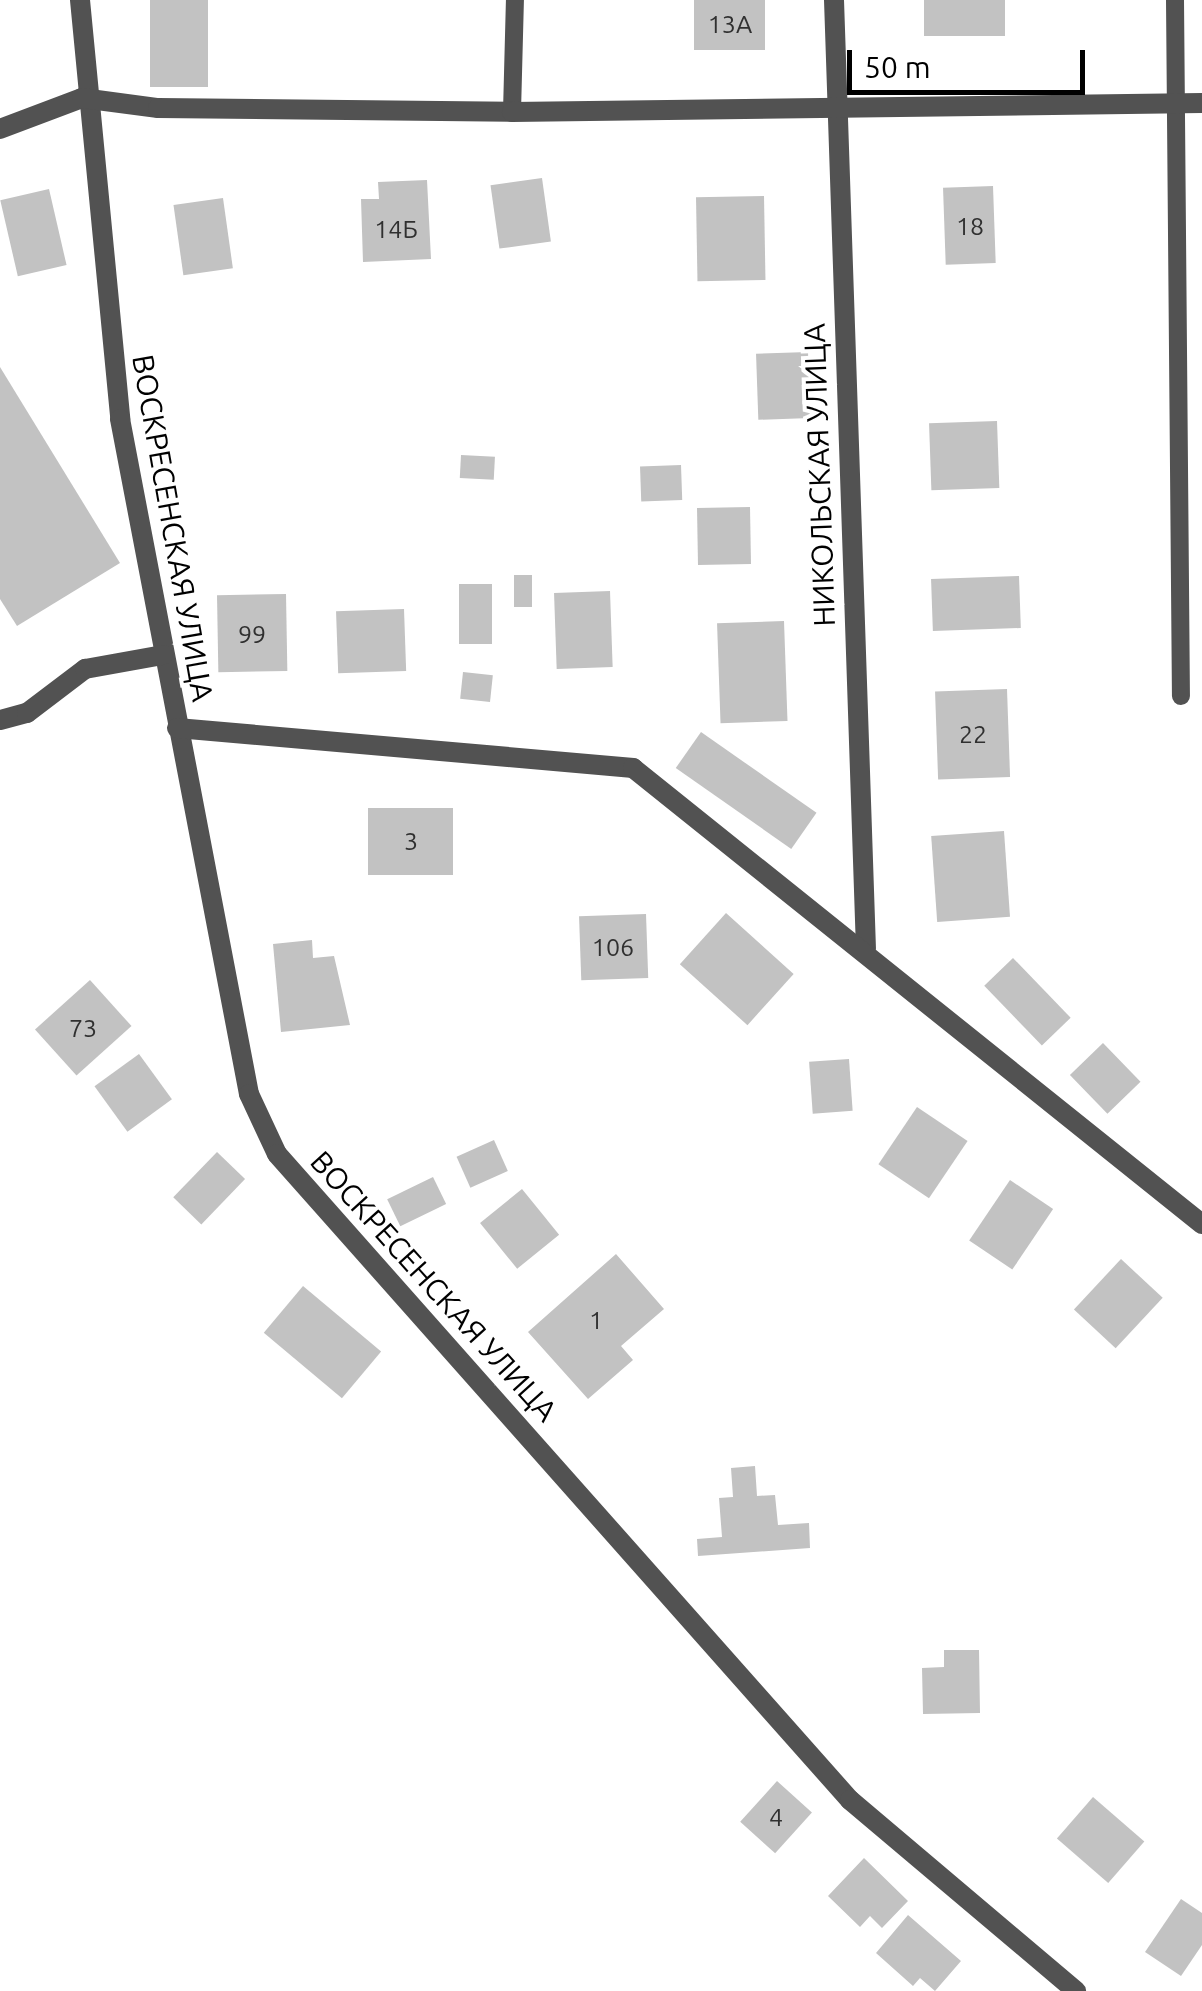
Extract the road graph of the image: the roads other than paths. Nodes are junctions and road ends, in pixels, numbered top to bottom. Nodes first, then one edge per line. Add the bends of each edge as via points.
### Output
1 (80, 0) edge
2 (515, 0) edge
3 (834, 0) edge
4 (1175, 0) edge
5 (82, 98) junction
6 (1176, 104) junction
7 (1202, 104) edge
8 (512, 112) junction
9 (837, 112) junction
10 (0, 129) edge
11 (163, 655) junction
12 (1181, 696) dead end
13 (0, 720) edge
14 (177, 728) junction
15 (866, 948) junction
16 (1202, 1224) edge
17 (1076, 1991) edge

1 - 5 street, ВОСКРЕСЕНСКАЯ УЛИЦА
2 - 8 lane
3 - 9 street, НИКОЛЬСКАЯ УЛИЦА
4 - 6 lane
5 - 8 street via 158,108
5 - 10 street
5 - 11 street, ВОСКРЕСЕНСКАЯ УЛИЦА via 120,419
6 - 7 street
6 - 9 street
6 - 12 lane
8 - 9 street
9 - 15 street, НИКОЛЬСКАЯ УЛИЦА
11 - 13 street via 84,669 27,713
11 - 14 street, ВОСКРЕСЕНСКАЯ УЛИЦА
14 - 15 street via 633,768
14 - 17 street, ВОСКРЕСЕНСКАЯ УЛИЦА via 249,1094 277,1154 850,1800
15 - 16 street

